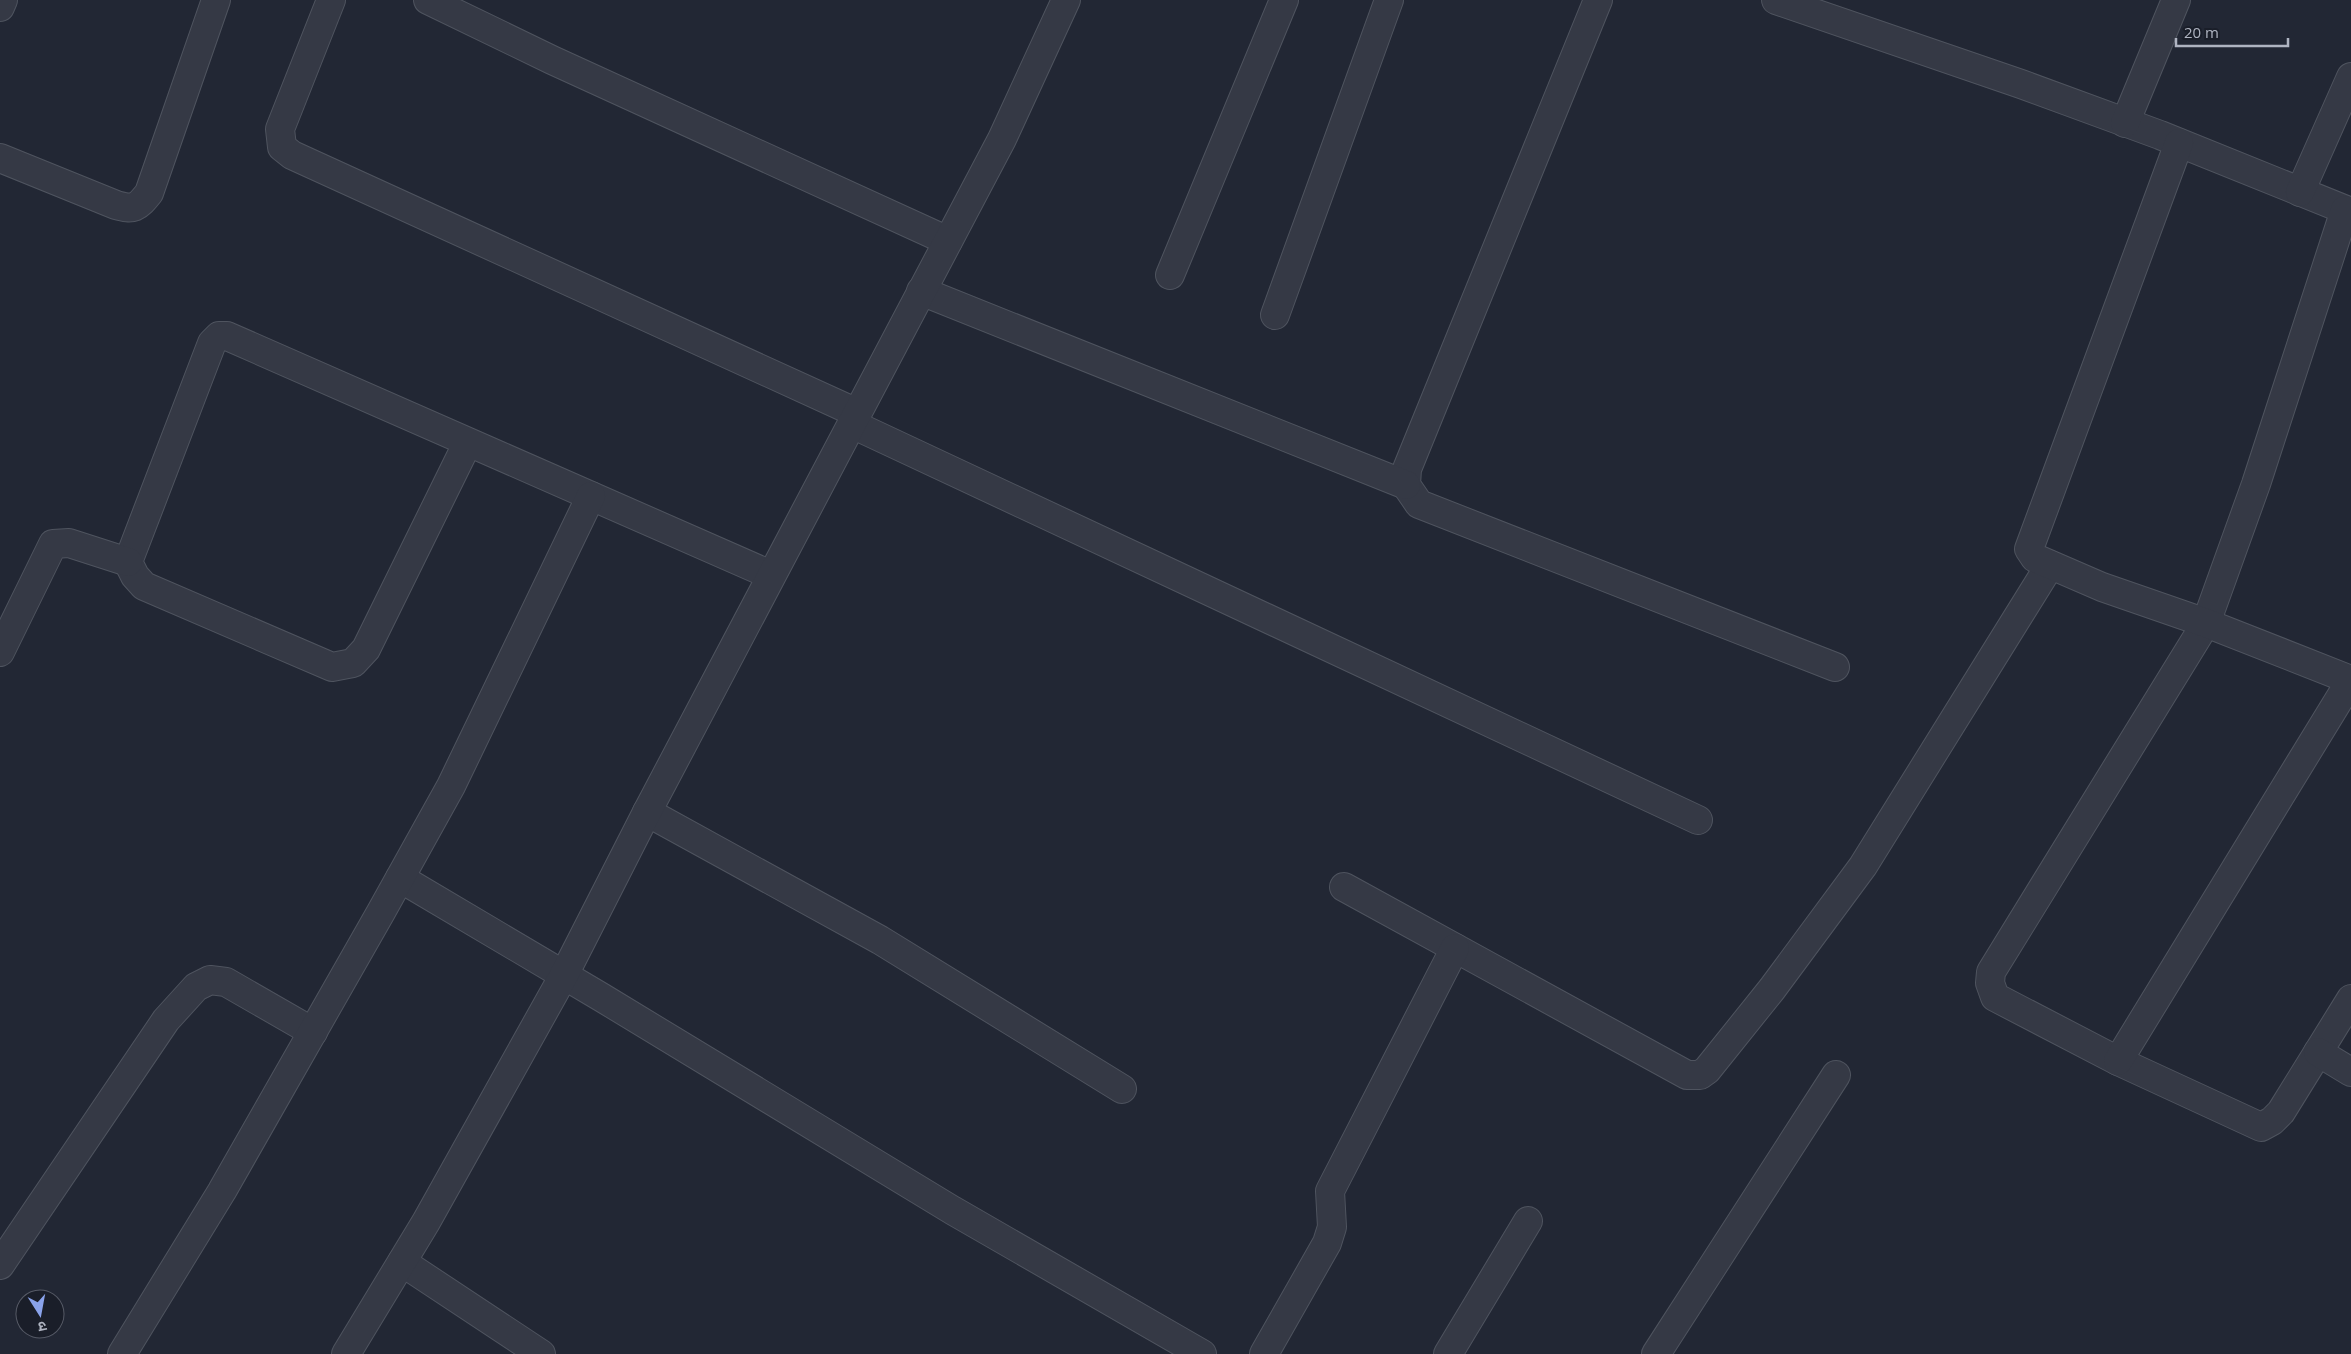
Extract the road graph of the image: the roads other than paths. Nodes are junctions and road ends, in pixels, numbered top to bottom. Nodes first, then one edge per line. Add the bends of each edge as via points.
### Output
1 (3, 0) edge
2 (216, 0) edge
3 (331, 0) edge
4 (428, 0) edge
5 (1066, 0) edge
6 (1284, 0) edge
7 (1389, 0) edge
8 (1598, 0) edge
9 (1776, 0) edge
10 (2176, 0) edge
11 (0, 7) edge
12 (2351, 77) edge
13 (2125, 123) junction
14 (2179, 143) junction
15 (0, 158) edge
16 (2300, 192) junction
17 (2348, 211) edge
18 (948, 241) junction
19 (1170, 275) dead end
20 (921, 291) junction
21 (1275, 315) dead end
22 (854, 418) junction
23 (468, 442) junction
24 (1406, 485) junction
25 (591, 496) junction
26 (128, 562) junction
27 (2050, 565) junction
28 (771, 576) junction
29 (2206, 623) junction
30 (0, 652) edge
31 (1835, 667) dead end
32 (647, 812) junction
33 (1698, 820) dead end
34 (400, 878) junction
35 (1344, 887) dead end
36 (1454, 948) junction
37 (564, 975) junction
38 (2351, 998) edge
39 (313, 1032) junction
40 (2318, 1052) junction
41 (2118, 1061) junction
42 (2351, 1072) edge
43 (1836, 1075) dead end
44 (1122, 1088) dead end
45 (1528, 1221) dead end
46 (402, 1262) junction
47 (0, 1265) edge
48 (122, 1354) edge
49 (346, 1354) edge
50 (541, 1354) edge
51 (1202, 1354) edge
52 (1264, 1354) edge
53 (1448, 1354) edge
54 (1656, 1354) edge

1 - 11 street
2 - 15 street via 149,193 139,205 129,209 116,205
3 - 22 street via 280,129 282,147 292,155
4 - 18 street
5 - 18 street via 1002,139
6 - 19 street
7 - 21 street
8 - 24 street via 1411,460
9 - 13 street
10 - 13 street
12 - 16 street
13 - 14 street
14 - 16 street
14 - 27 street via 2029,549 2035,558
16 - 17 street
17 - 29 street
18 - 20 street
20 - 22 street
20 - 24 street
22 - 28 street
22 - 33 street
23 - 25 street
23 - 26 street via 366,649 353,662 332,667 144,586
23 - 26 street via 227,336 219,336 212,343
24 - 31 street via 1419,504
25 - 28 street
25 - 34 street via 451,786
26 - 30 street via 68,543 53,544
27 - 29 street
27 - 36 street via 1863,866 1772,989 1700,1075 1686,1075
28 - 32 street
29 - 41 street via 1991,972 1990,983 1995,997
29 - 41 street via 2351,680
32 - 37 street
32 - 44 street via 880,940
34 - 37 street
34 - 39 street
35 - 36 street
36 - 52 street via 1330,1191 1332,1227 1327,1243
37 - 46 street
37 - 51 street via 952,1210
38 - 40 street
39 - 47 street via 226,982 210,980 196,987 166,1020
39 - 48 street via 222,1191
40 - 41 street via 2281,1112 2261,1127
40 - 42 street
43 - 54 street
45 - 53 street
46 - 49 street
46 - 50 street

